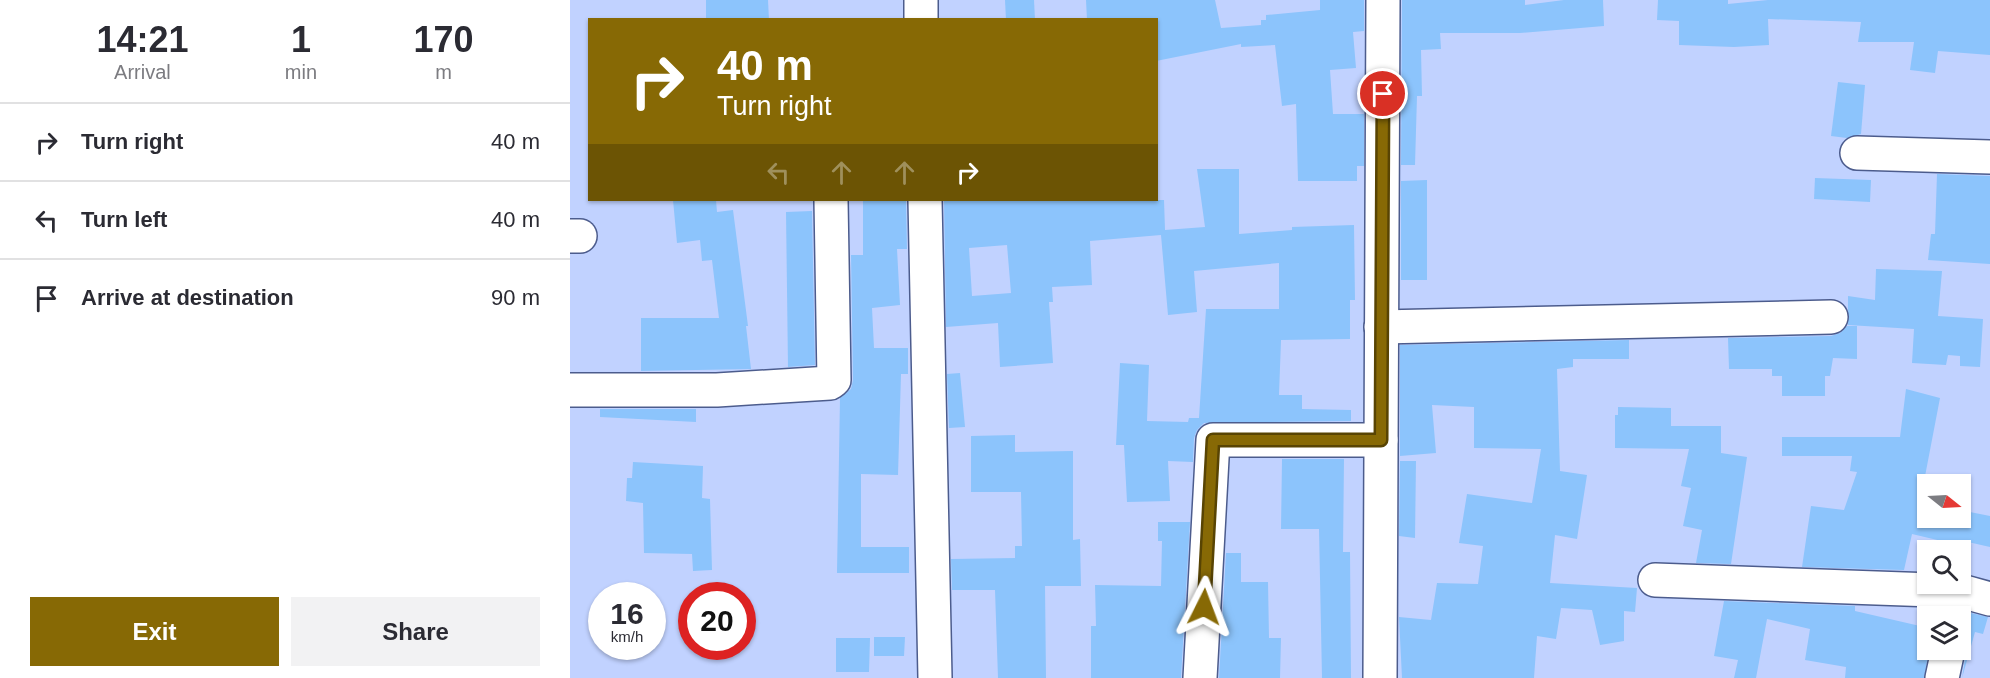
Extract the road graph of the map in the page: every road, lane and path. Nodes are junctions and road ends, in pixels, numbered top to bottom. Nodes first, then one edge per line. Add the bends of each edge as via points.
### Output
1 (921, 0) edge
2 (1383, 0) edge
3 (921, 18) edge
4 (1857, 153) dead end
5 (1990, 157) edge
6 (831, 201) edge
7 (925, 201) edge
8 (1831, 317) dead end
9 (1382, 327) junction
10 (570, 390) edge
11 (1381, 440) junction
12 (1655, 580) dead end
13 (1969, 602) edge
14 (1946, 660) edge
15 (935, 678) edge
16 (1200, 678) edge
17 (1380, 678) edge
18 (1942, 678) edge

1 - 3 street
2 - 9 street
4 - 5 street
6 - 10 street via 834,380 830,383 717,390
7 - 15 street
8 - 9 street
9 - 11 street
11 - 16 street via 1213,440
11 - 17 street
12 - 13 street
14 - 18 street

